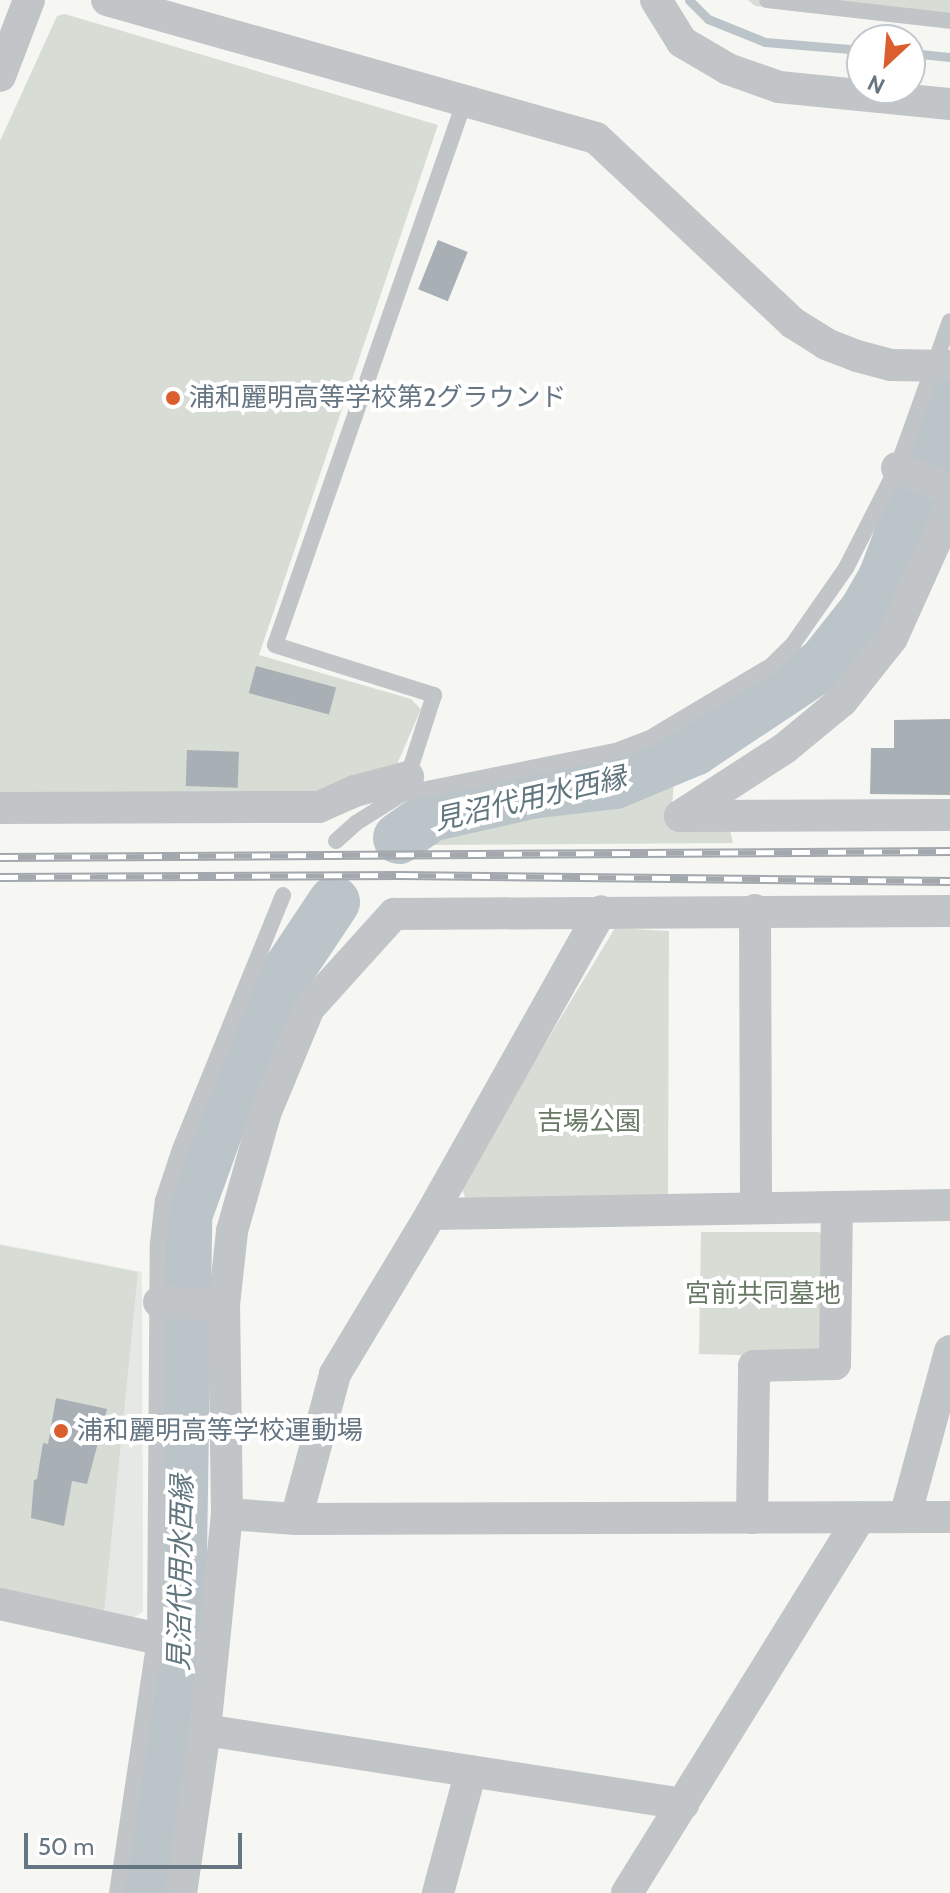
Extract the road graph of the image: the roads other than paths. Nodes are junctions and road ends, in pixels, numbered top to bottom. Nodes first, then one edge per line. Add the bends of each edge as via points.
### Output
1 (29, 0) edge
2 (107, 0) edge
3 (656, 0) edge
4 (767, 0) edge
5 (950, 21) edge
6 (0, 76) edge
7 (465, 100) junction
8 (950, 104) edge
9 (950, 321) edge
10 (942, 365) edge
11 (897, 468) junction
12 (950, 489) edge
13 (950, 509) edge
14 (405, 785) junction
15 (0, 808) edge
16 (950, 815) edge
17 (336, 841) dead end
18 (283, 895) dead end
19 (755, 910) junction
20 (601, 911) junction
21 (950, 911) edge
22 (950, 1205) edge
23 (837, 1207) junction
24 (756, 1208) junction
25 (431, 1214) junction
26 (159, 1302) junction
27 (224, 1305) junction
28 (950, 1351) edge
29 (227, 1514) junction
30 (860, 1517) junction
31 (905, 1517) junction
32 (950, 1517) edge
33 (752, 1518) junction
34 (296, 1519) junction
35 (0, 1604) edge
36 (155, 1638) junction
37 (205, 1730) junction
38 (471, 1771) junction
39 (683, 1804) junction
40 (117, 1893) edge
41 (181, 1893) edge
42 (438, 1893) edge
43 (627, 1893) edge

1 - 6 street
2 - 7 street
3 - 8 street via 682,42 728,69 779,87
4 - 5 lane
7 - 10 street via 596,138 793,323 826,344 891,365
7 - 14 lane via 275,645 434,695
9 - 10 lane
10 - 11 lane
11 - 12 street
11 - 14 lane via 822,606 772,665 627,747
13 - 16 street via 892,638 842,701 785,748 680,816
14 - 15 street via 355,791 319,807
14 - 17 lane
18 - 26 lane via 163,1200
19 - 20 street
19 - 21 street
19 - 24 street
20 - 25 street
20 - 27 street via 394,914 309,1008 265,1114 232,1231
22 - 23 street
23 - 24 street
23 - 33 street via 835,1364 754,1366
24 - 25 street
25 - 34 street via 335,1374
26 - 27 street
26 - 36 lane
27 - 29 street
28 - 31 street
29 - 34 street
29 - 37 street
30 - 31 street
30 - 33 street
30 - 39 street
31 - 32 street
33 - 34 street
35 - 36 street
36 - 40 lane
37 - 38 street
37 - 41 street
38 - 39 street
38 - 42 street
39 - 43 street

